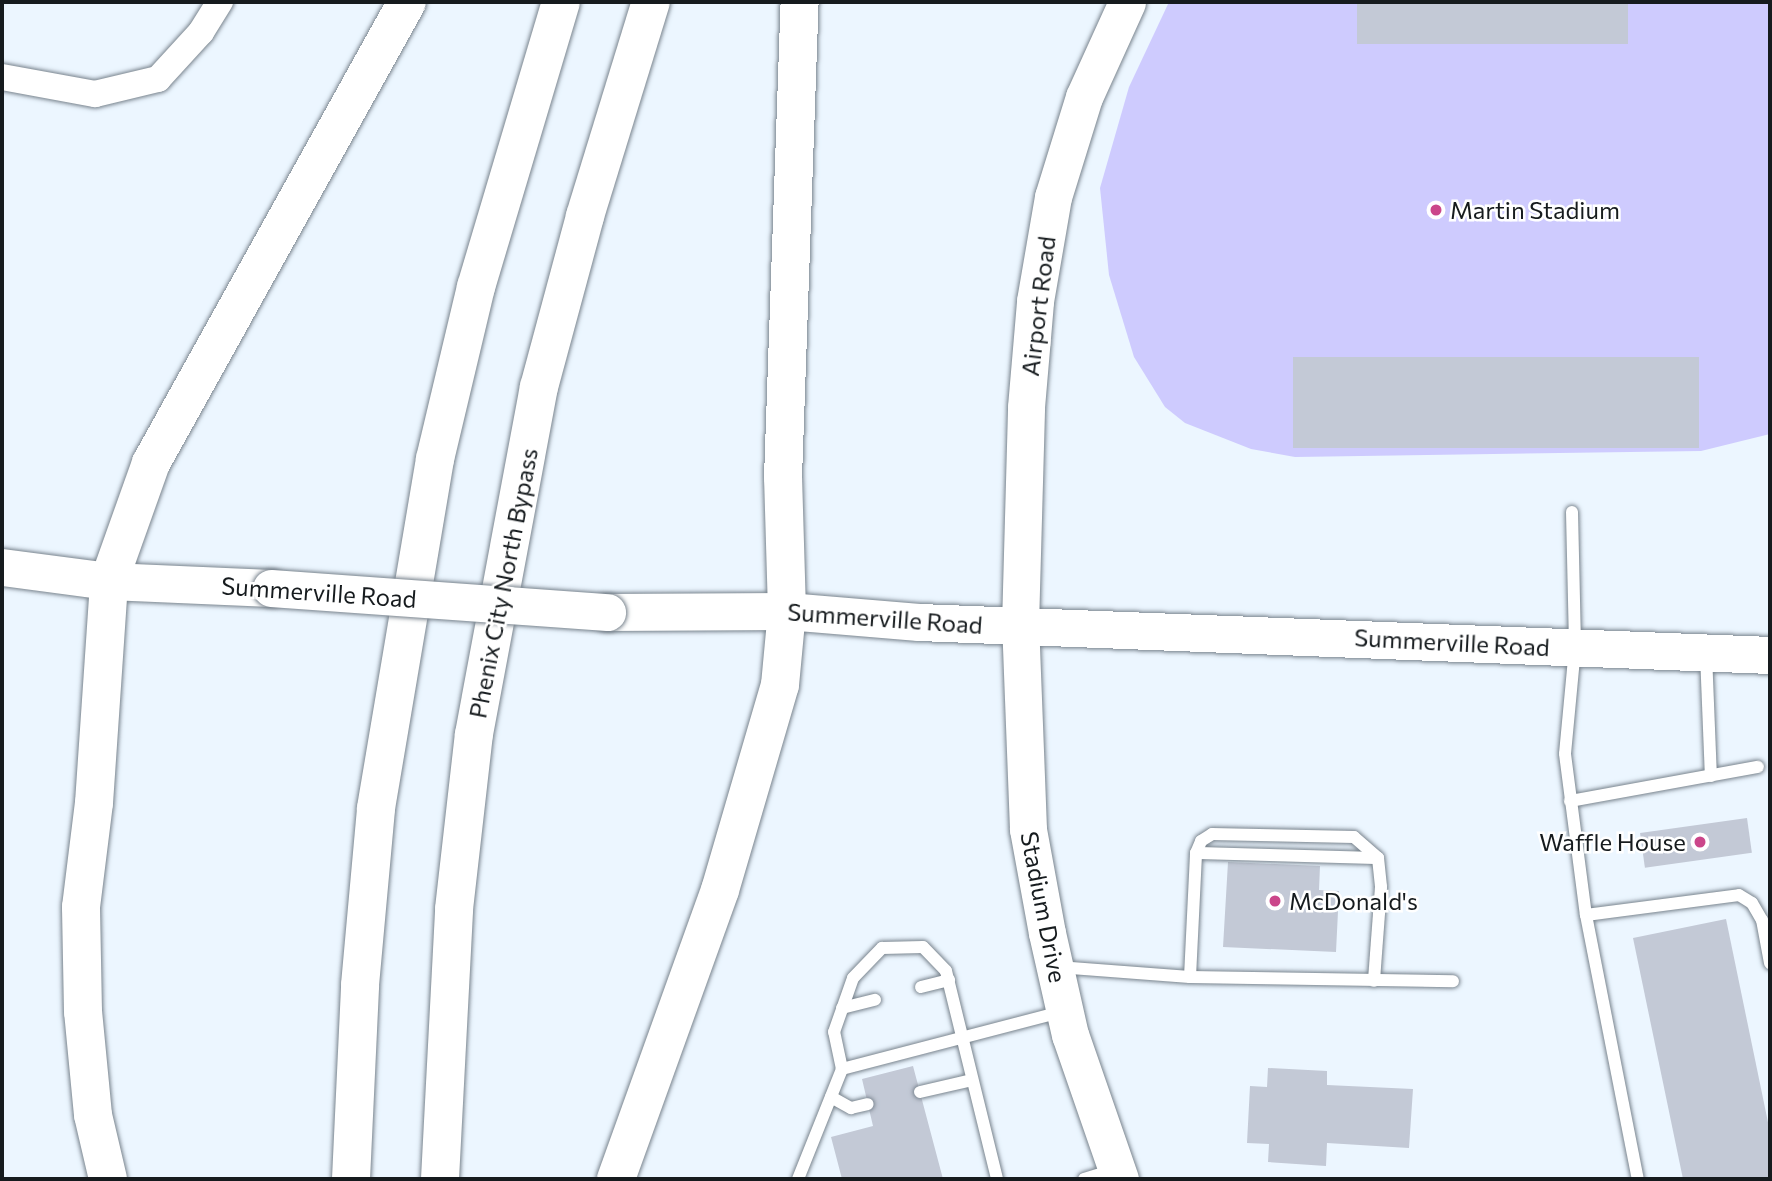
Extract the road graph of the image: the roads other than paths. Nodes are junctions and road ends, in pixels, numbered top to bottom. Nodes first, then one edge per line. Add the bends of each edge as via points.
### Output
1 (220, 2) edge
2 (407, 2) edge
3 (561, 2) edge
4 (651, 2) edge
5 (800, 2) edge
6 (1127, 2) edge
7 (2, 77) edge
8 (1572, 512) dead end
9 (2, 567) edge
10 (109, 581) junction
11 (787, 611) junction
12 (1020, 625) junction
13 (1575, 648) junction
14 (1706, 653) junction
15 (1770, 655) edge
16 (1758, 767) dead end
17 (1711, 776) junction
18 (1570, 801) junction
19 (1196, 853) junction
20 (1378, 858) junction
21 (1586, 915) junction
22 (1770, 963) edge
23 (1054, 966) junction
24 (1190, 977) junction
25 (949, 980) junction
26 (1374, 981) junction
27 (1452, 981) dead end
28 (922, 987) dead end
29 (875, 1000) dead end
30 (842, 1008) junction
31 (1064, 1011) junction
32 (961, 1038) junction
33 (842, 1069) junction
34 (972, 1080) junction
35 (920, 1092) dead end
36 (831, 1097) junction
37 (868, 1104) dead end
38 (1107, 1176) edge
39 (108, 1179) edge
40 (351, 1179) edge
41 (440, 1179) edge
42 (616, 1179) edge
43 (798, 1179) edge
44 (997, 1179) edge
45 (1638, 1179) edge

1 - 7 street via 201,32 158,79 95,94
2 - 10 highway via 151,463
3 - 40 highway via 476,286 435,459 376,808 360,985
4 - 41 highway, Phenix City North Bypass via 585,216 539,387 474,734 454,909
5 - 11 highway via 783,465
6 - 12 main road, Airport Road via 1084,97 1065,160 1035,301 1026,407
8 - 13 lane
9 - 10 main road, Summerville Road
10 - 11 main road, Summerville Road, bridge via 607,612
10 - 39 highway via 94,803 81,907 83,1012 93,1115
11 - 12 main road, Summerville Road
11 - 42 highway via 772,723 719,890
12 - 13 main road, Summerville Road
12 - 23 main road, Stadium Drive via 1028,829
13 - 14 main road, Summerville Road
13 - 18 lane via 1565,754
14 - 15 main road, Summerville Road
14 - 17 lane
16 - 17 lane
17 - 18 lane
18 - 21 lane
19 - 20 lane
19 - 20 lane via 1201,841 1212,834 1354,837
19 - 24 lane
20 - 26 lane via 1381,887
21 - 22 lane via 1739,895 1752,903 1762,920
21 - 45 lane
23 - 24 lane
23 - 31 main road, Stadium Drive
24 - 26 lane
25 - 28 lane
25 - 30 lane via 923,947 882,948 853,978
25 - 32 lane
26 - 27 lane
29 - 30 lane
30 - 33 lane via 834,1031
31 - 32 lane
31 - 38 main road, Stadium Drive
32 - 33 lane
32 - 34 lane
33 - 36 lane
34 - 35 lane
34 - 44 lane
36 - 37 lane via 851,1108
36 - 43 lane

